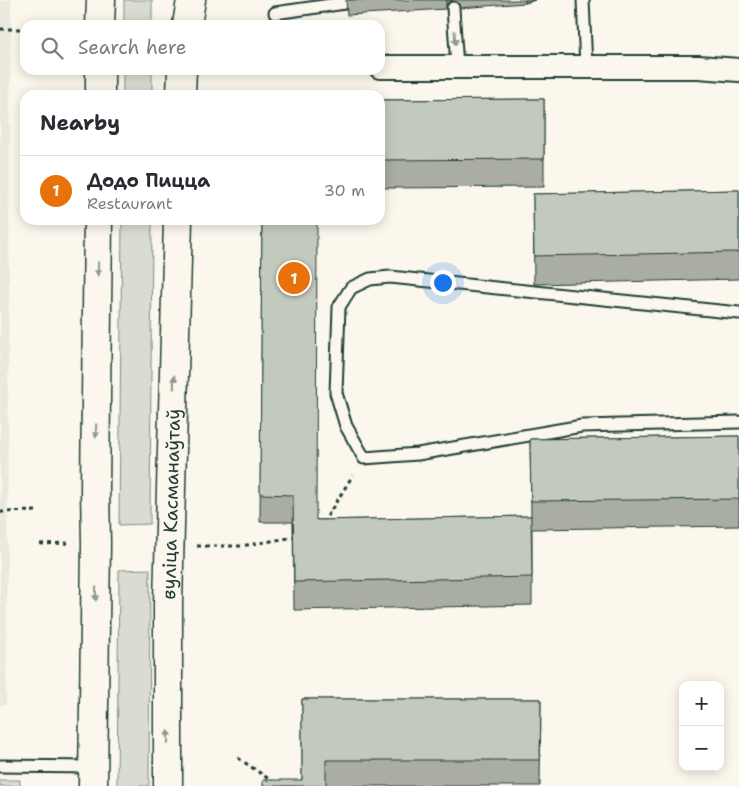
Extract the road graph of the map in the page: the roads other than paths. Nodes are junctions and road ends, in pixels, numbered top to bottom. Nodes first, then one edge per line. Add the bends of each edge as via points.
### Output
1 (101, 0) edge
2 (181, 0) edge
3 (191, 0) edge
4 (584, 0) edge
5 (345, 3) dead end
6 (453, 8) dead end
7 (276, 13) dead end
8 (100, 20) edge
9 (182, 20) edge
10 (188, 20) edge
11 (385, 67) edge
12 (457, 67) junction
13 (586, 67) junction
14 (739, 70) edge
15 (100, 75) edge
16 (182, 75) edge
17 (100, 90) edge
18 (181, 90) edge
19 (98, 225) edge
20 (178, 225) edge
21 (739, 313) edge
22 (739, 422) edge
23 (0, 766) edge
24 (93, 776) edge
25 (168, 786) edge

1 - 8 main road
2 - 9 main road
3 - 10 main road
4 - 13 lane
5 - 7 lane
6 -> 12 lane
11 - 12 street
12 - 13 street
13 - 14 street via 698,66
15 - 17 main road
16 - 18 main road
19 -> 24 main road
25 -> 20 main road, вуліца Касманаўтаў via 168,604
21 - 22 lane via 390,277 370,279 351,288 339,307 336,393 346,426 364,458 418,454 582,426
23 - 24 lane

